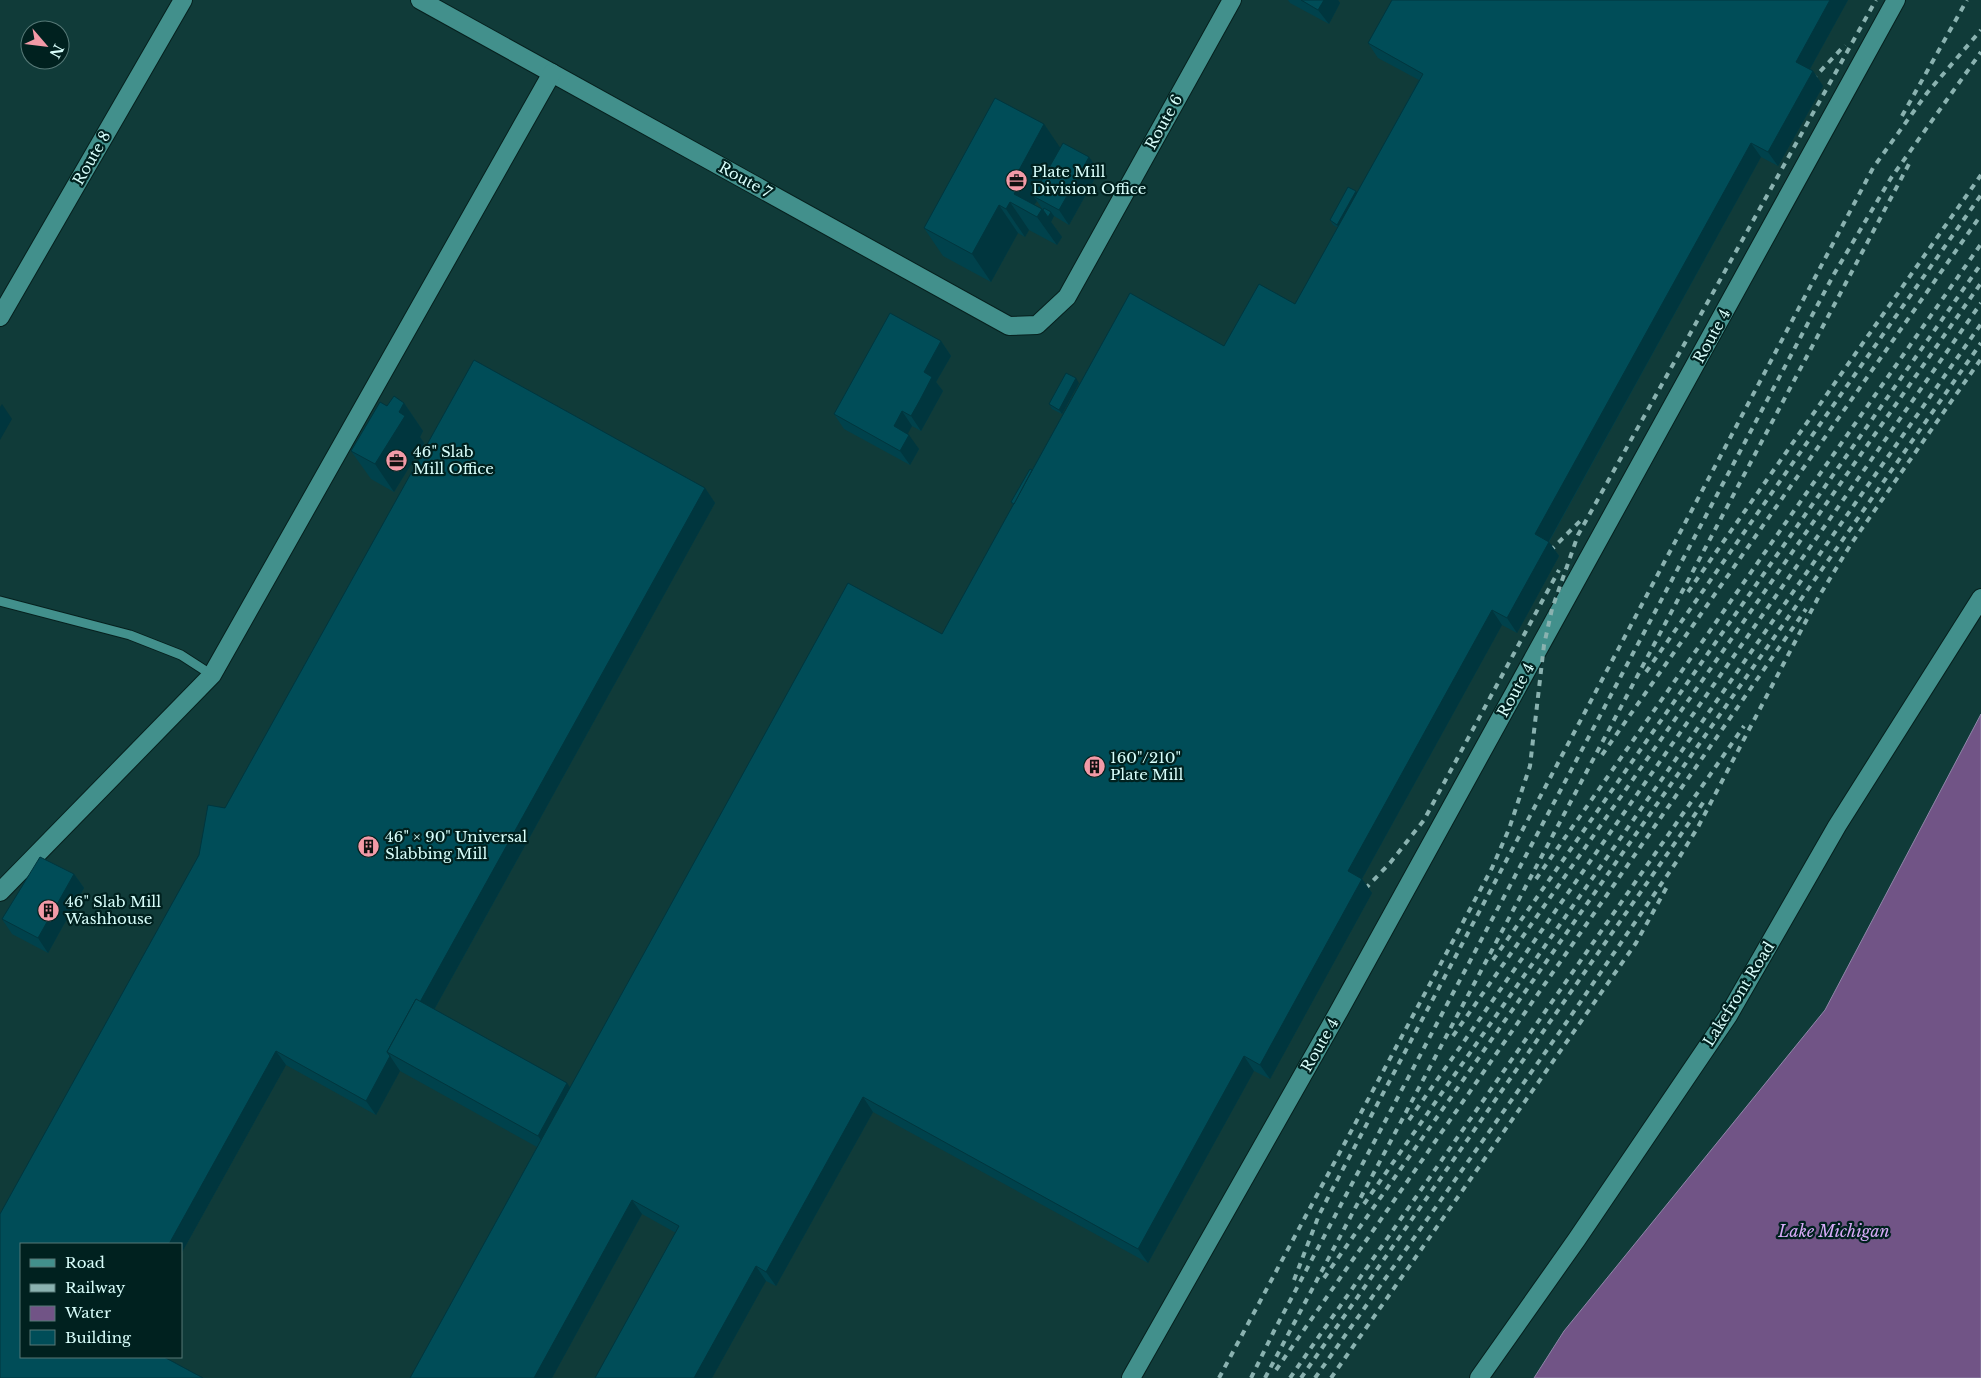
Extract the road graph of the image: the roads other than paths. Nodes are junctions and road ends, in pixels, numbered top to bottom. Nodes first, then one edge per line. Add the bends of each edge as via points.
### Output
1 (184, 0) edge
2 (420, 0) edge
3 (1232, 0) edge
4 (1896, 0) edge
5 (552, 73) junction
6 (1068, 297) joint
7 (0, 317) edge
8 (1981, 598) edge
9 (0, 601) edge
10 (212, 676) junction
11 (0, 892) edge
12 (1131, 1378) edge
13 (1479, 1378) edge

1 - 7 street, Route 8
2 - 5 street, Route 7
3 - 6 street, Route 6
4 - 12 street, Route 4 via 1344,1002
5 - 6 street, Route 7 via 1009,326 1037,324
5 - 10 street
8 - 13 street, Lakefront Road via 1837,826 1728,1016
9 - 10 lane via 130,635 180,655
10 - 11 street

